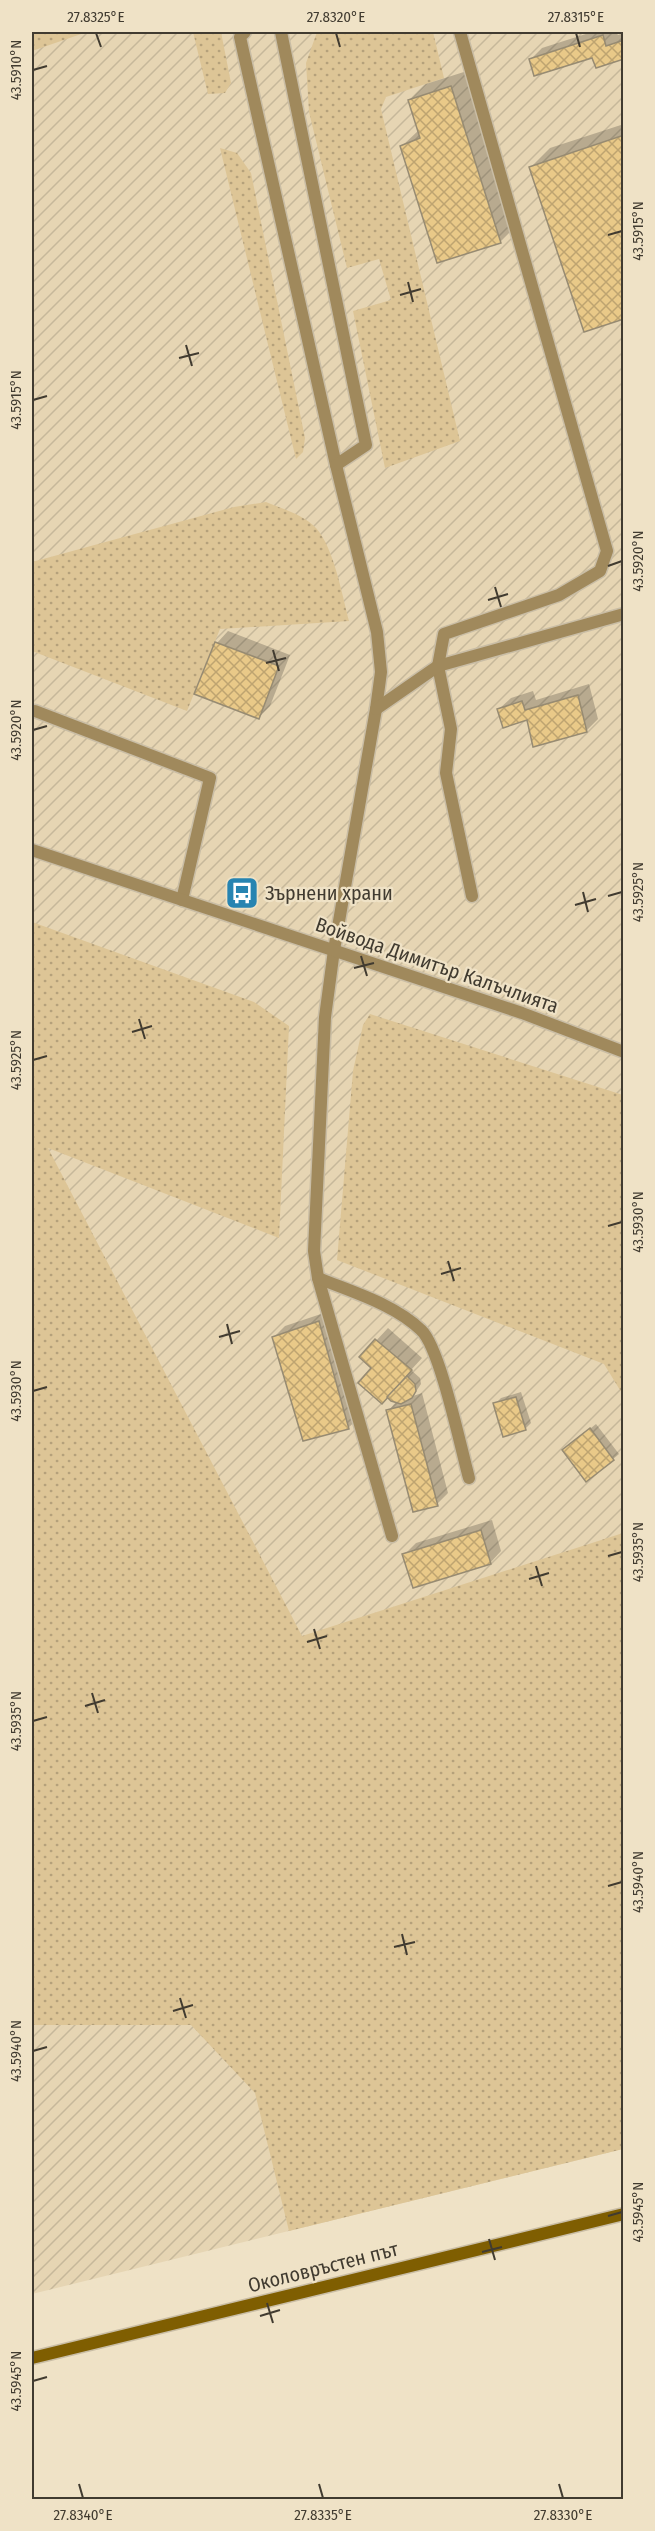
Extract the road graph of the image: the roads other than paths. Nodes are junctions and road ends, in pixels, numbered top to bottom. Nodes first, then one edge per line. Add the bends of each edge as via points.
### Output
1 (245, 32) edge
2 (281, 32) edge
3 (460, 32) edge
4 (336, 465) junction
5 (624, 614) edge
6 (438, 666) junction
7 (376, 709) junction
8 (35, 711) dead end
9 (32, 850) edge
10 (472, 896) dead end
11 (182, 900) junction
12 (334, 950) junction
13 (624, 1052) edge
14 (318, 1278) junction
15 (469, 1478) dead end
16 (392, 1536) dead end
17 (624, 2214) edge
18 (32, 2358) edge

1 - 4 street via 240,37 244,57
2 - 4 street via 366,445
3 - 6 street via 607,551 600,571 559,596 444,633
4 - 7 street via 377,632 381,672
5 - 6 street
6 - 7 street
6 - 10 street via 451,729 446,773
7 - 12 street
8 - 11 street via 210,778
9 - 11 street, Войвода Димитър Калъчлията
11 - 12 street, Войвода Димитър Калъчлията
12 - 13 street, Войвода Димитър Калъчлията
12 - 14 street via 325,1017 314,1222
14 - 15 street via 389,1308 422,1330 436,1358
14 - 16 street
17 - 18 main road, Околовръстен път

